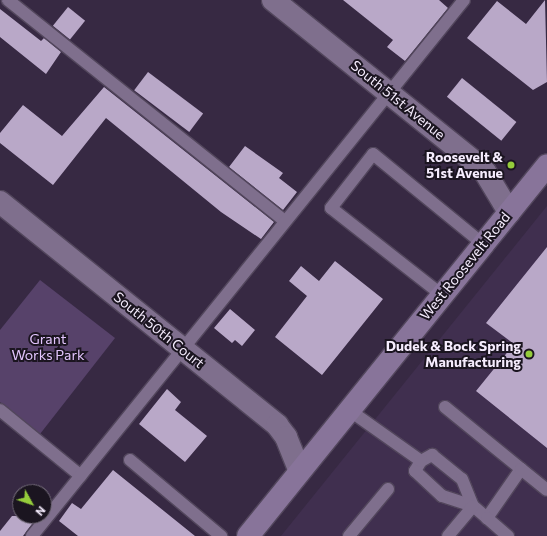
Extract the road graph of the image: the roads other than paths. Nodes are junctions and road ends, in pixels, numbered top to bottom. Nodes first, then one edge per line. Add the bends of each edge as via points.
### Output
1 (8, 0) edge
2 (273, 0) edge
3 (464, 0) edge
4 (389, 93) junction
5 (547, 165) edge
6 (0, 202) edge
7 (509, 212) junction
8 (285, 221) junction
9 (484, 244) junction
10 (442, 295) junction
11 (183, 349) junction
12 (446, 407) dead end
13 (0, 410) edge
14 (350, 410) junction
15 (130, 460) dead end
16 (421, 461) junction
17 (521, 470) junction
18 (300, 471) junction
19 (81, 476) junction
20 (388, 489) dead end
21 (547, 490) edge
22 (473, 506) junction
23 (487, 518) junction
24 (32, 536) edge
25 (221, 536) edge
26 (248, 536) edge
27 (349, 536) edge
28 (448, 536) edge
29 (508, 536) edge

1 - 8 lane
2 - 4 street, South 51st Avenue
3 - 4 lane
4 - 7 street, South 51st Avenue via 485,172
4 - 8 lane
5 - 7 main road, West Roosevelt Road
6 - 11 street, South 50th Court
7 - 9 main road, West Roosevelt Road
8 - 11 lane
9 - 10 main road, West Roosevelt Road
9 - 10 lane via 373,154 331,208
10 - 14 main road, West Roosevelt Road
11 - 18 street, South 50th Court via 278,425 286,437
11 - 19 lane
12 - 17 lane
13 - 19 lane
14 - 16 lane
14 - 18 main road, West Roosevelt Road
15 - 25 lane
16 - 22 lane via 432,455 462,479
16 - 22 lane via 415,471 442,496
17 - 21 lane
17 - 23 lane
18 - 26 main road, West Roosevelt Road
19 - 24 lane
20 - 27 lane
22 - 23 lane
22 - 28 lane
23 - 29 lane

